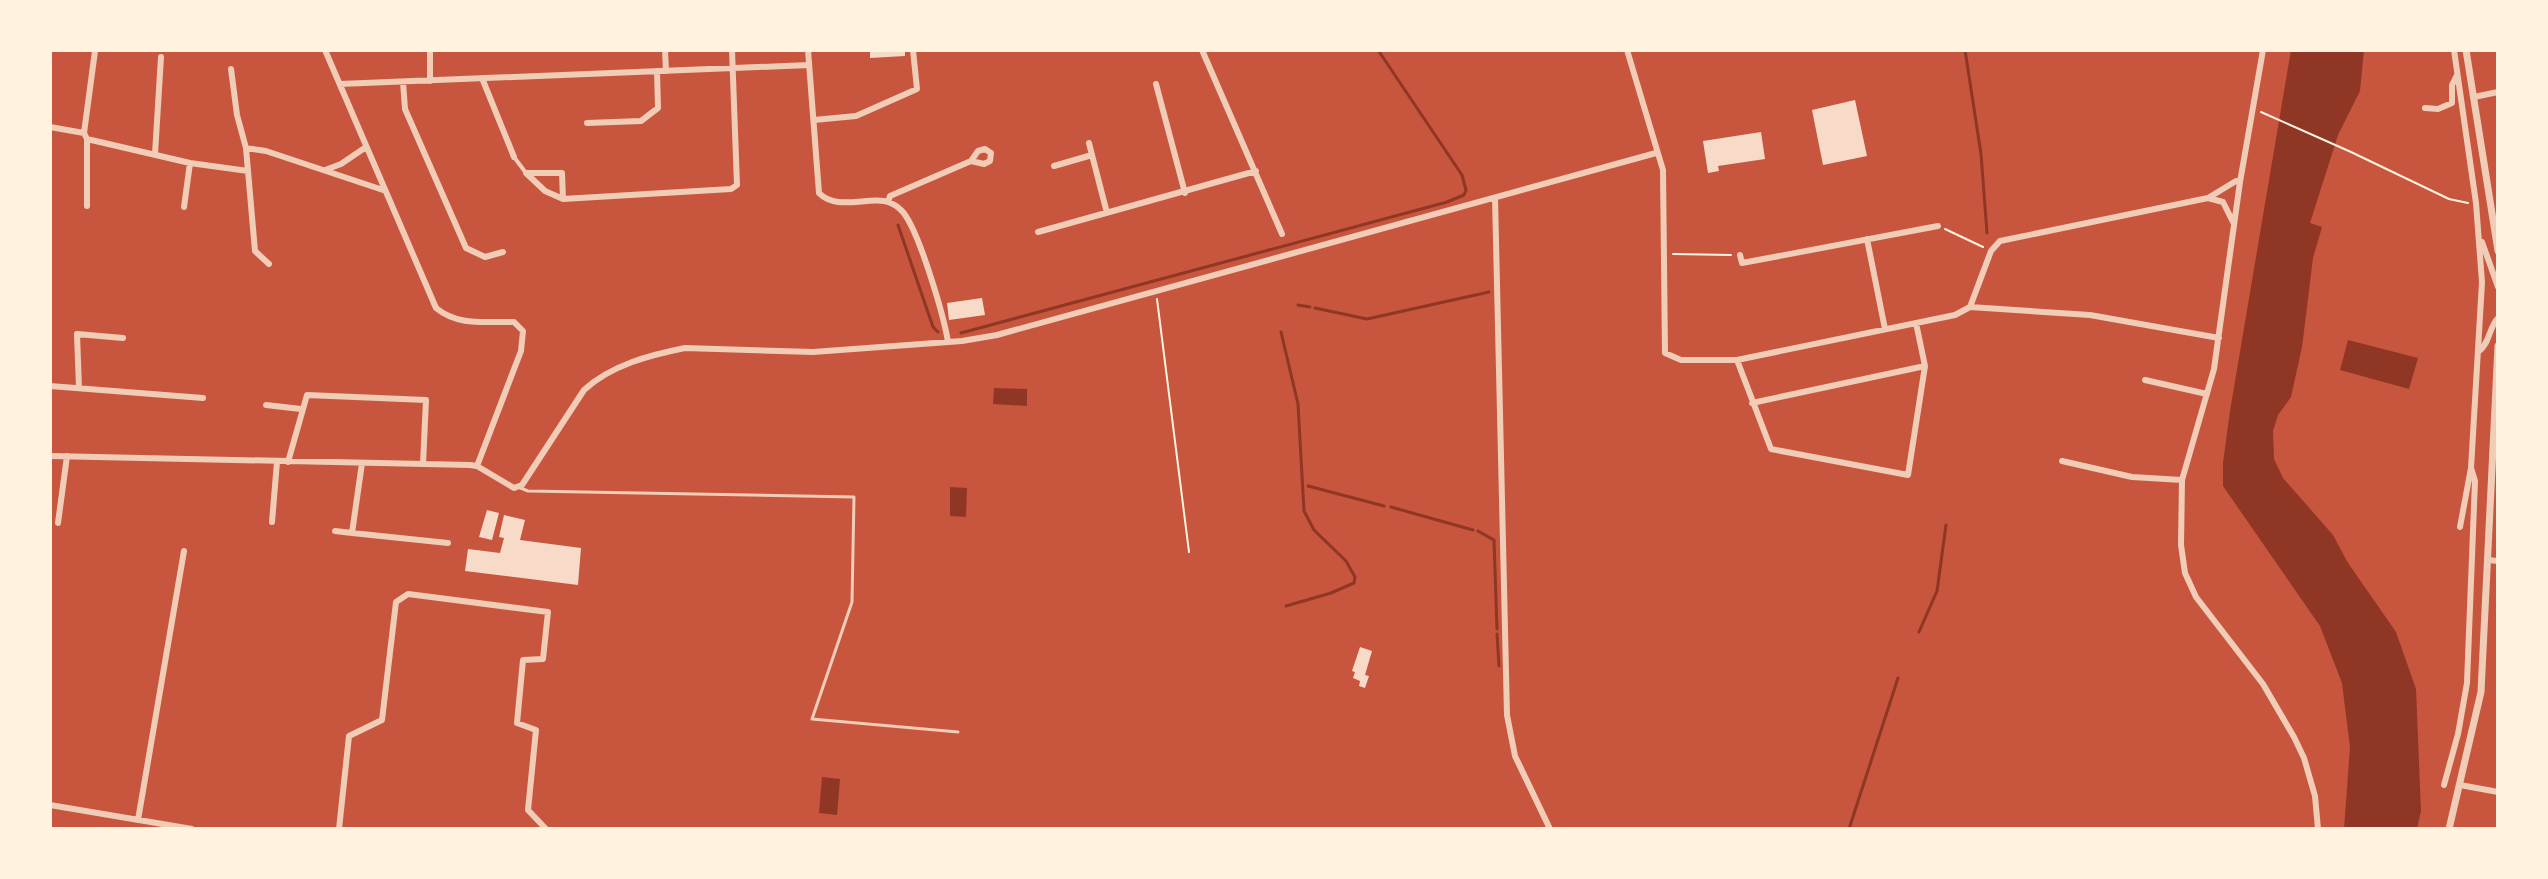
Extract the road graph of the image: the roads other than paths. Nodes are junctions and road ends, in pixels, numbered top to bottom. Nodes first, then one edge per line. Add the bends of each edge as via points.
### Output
1 (325, 50) edge
2 (430, 50) edge
3 (665, 50) edge
4 (732, 50) edge
5 (808, 50) edge
6 (913, 50) edge
7 (1202, 50) edge
8 (1627, 50) edge
9 (2263, 50) edge
10 (2454, 50) edge
11 (2466, 50) edge
12 (95, 51) edge
13 (161, 57) dead end
14 (809, 65) junction
15 (231, 69) dead end
16 (733, 69) junction
17 (657, 71) junction
18 (666, 71) junction
19 (2457, 75) junction
20 (482, 78) junction
21 (430, 81) junction
22 (403, 82) junction
23 (340, 84) junction
24 (1156, 84) dead end
25 (2498, 92) edge
26 (2474, 97) junction
27 (2425, 108) dead end
28 (814, 120) junction
29 (587, 123) dead end
30 (50, 127) edge
31 (86, 136) junction
32 (1089, 143) dead end
33 (366, 147) junction
34 (246, 148) junction
35 (1656, 153) junction
36 (155, 154) junction
37 (1092, 155) junction
38 (514, 157) joint
39 (971, 161) dead end
40 (190, 163) junction
41 (1054, 166) dead end
42 (325, 170) junction
43 (248, 171) junction
44 (1256, 171) junction
45 (526, 173) junction
46 (2240, 182) junction
47 (383, 190) junction
48 (1185, 193) junction
49 (1495, 198) junction
50 (2208, 198) junction
51 (563, 199) junction
52 (888, 202) junction
53 (87, 206) dead end
54 (184, 207) dead end
55 (1107, 213) junction
56 (1938, 226) road end
57 (2235, 228) junction
58 (2479, 231) junction
59 (1038, 232) dead end
60 (1282, 234) dead end
61 (2496, 234) edge
62 (1867, 239) junction
63 (2498, 251) edge
64 (503, 252) dead end
65 (1740, 255) road end
66 (269, 264) dead end
67 (2498, 287) edge
68 (1970, 307) junction
69 (2498, 318) edge
70 (1916, 323) junction
71 (1885, 329) junction
72 (123, 338) dead end
73 (2219, 338) junction
74 (948, 342) junction
75 (2498, 346) edge
76 (2479, 351) junction
77 (1737, 360) junction
78 (1925, 366) junction
79 (2145, 380) dead end
80 (50, 386) edge
81 (79, 388) junction
82 (2207, 394) junction
83 (203, 398) dead end
84 (1752, 403) junction
85 (266, 405) dead end
86 (301, 409) junction
87 (50, 456) edge
88 (67, 456) junction
89 (2062, 461) dead end
90 (277, 462) junction
91 (288, 462) junction
92 (362, 463) junction
93 (423, 464) junction
94 (477, 466) junction
95 (2471, 468) junction
96 (2182, 480) junction
97 (516, 488) junction
98 (272, 522) dead end
99 (58, 523) dead end
100 (2460, 527) dead end
101 (335, 531) dead end
102 (352, 533) junction
103 (448, 543) dead end
104 (184, 551) dead end
105 (2488, 560) junction
106 (2498, 561) edge
107 (958, 732) dead end
108 (2444, 785) dead end
109 (2460, 785) junction
110 (2498, 792) edge
111 (50, 805) edge
112 (138, 820) junction
113 (192, 829) edge
114 (339, 829) edge
115 (546, 829) edge
116 (1550, 829) edge
117 (2318, 829) edge
118 (2449, 829) edge

1 - 23 street
2 - 21 street
3 - 18 street
4 - 16 street
5 - 14 street
6 - 28 street via 917,89 856,116
7 - 44 street
8 - 35 street
9 - 46 street
10 - 19 street
11 - 26 street
12 - 31 street
13 - 36 street
14 - 16 street
14 - 28 street
15 - 34 street
16 - 18 street
16 - 51 street via 737,185
17 - 18 street
17 - 20 street
17 - 29 street via 658,108 641,121
19 - 27 street via 2452,103
19 - 58 street
20 - 21 street
20 - 38 street
21 - 22 street
22 - 23 street
22 - 64 street via 405,109 466,248 485,257
23 - 33 street
24 - 48 street
25 - 26 street
26 - 61 street
28 - 52 street via 819,193 831,201
30 - 31 street
31 - 36 street
31 - 53 street
32 - 37 street
33 - 42 street
33 - 47 street
34 - 42 street
34 - 43 street
35 - 49 street
35 - 77 street via 1663,170 1665,353 1681,360
36 - 40 street
37 - 41 street
37 - 55 street
38 - 45 street
39 - 52 street via 890,196
40 - 43 street
40 - 54 street
42 - 47 street
43 - 66 street via 255,251
44 - 48 street
44 - 60 street
45 - 51 street
45 - 51 street via 562,173
46 - 50 street
46 - 57 street
47 - 94 street via 436,308 457,320 514,322 523,331 521,351
48 - 55 street
49 - 74 street via 997,335
49 - 116 street via 1507,715 1515,756
50 - 57 street via 2223,202
50 - 68 street via 2000,241 1991,251
52 - 74 street via 910,223
55 - 59 street
56 - 62 street
57 - 73 street
58 - 67 street
58 - 76 street
61 - 63 street
62 - 65 street via 1742,263
62 - 71 street
68 - 70 street
68 - 73 street via 2090,315
69 - 76 street
70 - 71 street
70 - 78 street
71 - 77 street
72 - 81 street via 77,334
73 - 82 street
74 - 97 street via 813,352 685,348 654,355 597,378 584,390
75 - 105 street
76 - 95 street
77 - 84 street
78 - 84 street
78 - 84 street via 1908,475 1771,449
79 - 82 street
80 - 81 street
81 - 83 street
82 - 96 street
85 - 86 street
86 - 91 street
86 - 93 street via 307,395 426,400
87 - 88 street
88 - 90 street
88 - 99 street
89 - 96 street via 2132,477
90 - 91 street
90 - 98 street
91 - 92 street
92 - 93 street
92 - 102 street
93 - 94 street
94 - 97 street
95 - 100 street
95 - 108 street via 2475,481 2467,683
96 - 117 street via 2181,545 2189,584 2286,720 2310,777
97 - 107 lane via 854,497 852,602 812,719
101 - 102 street
102 - 103 street
104 - 112 street
105 - 106 street
105 - 109 street via 2481,692
109 - 110 street
109 - 118 street
111 - 112 street
112 - 113 street
114 - 115 street via 349,736 382,720 396,602 408,594 548,612 543,659 523,660 517,723 536,730 528,810

